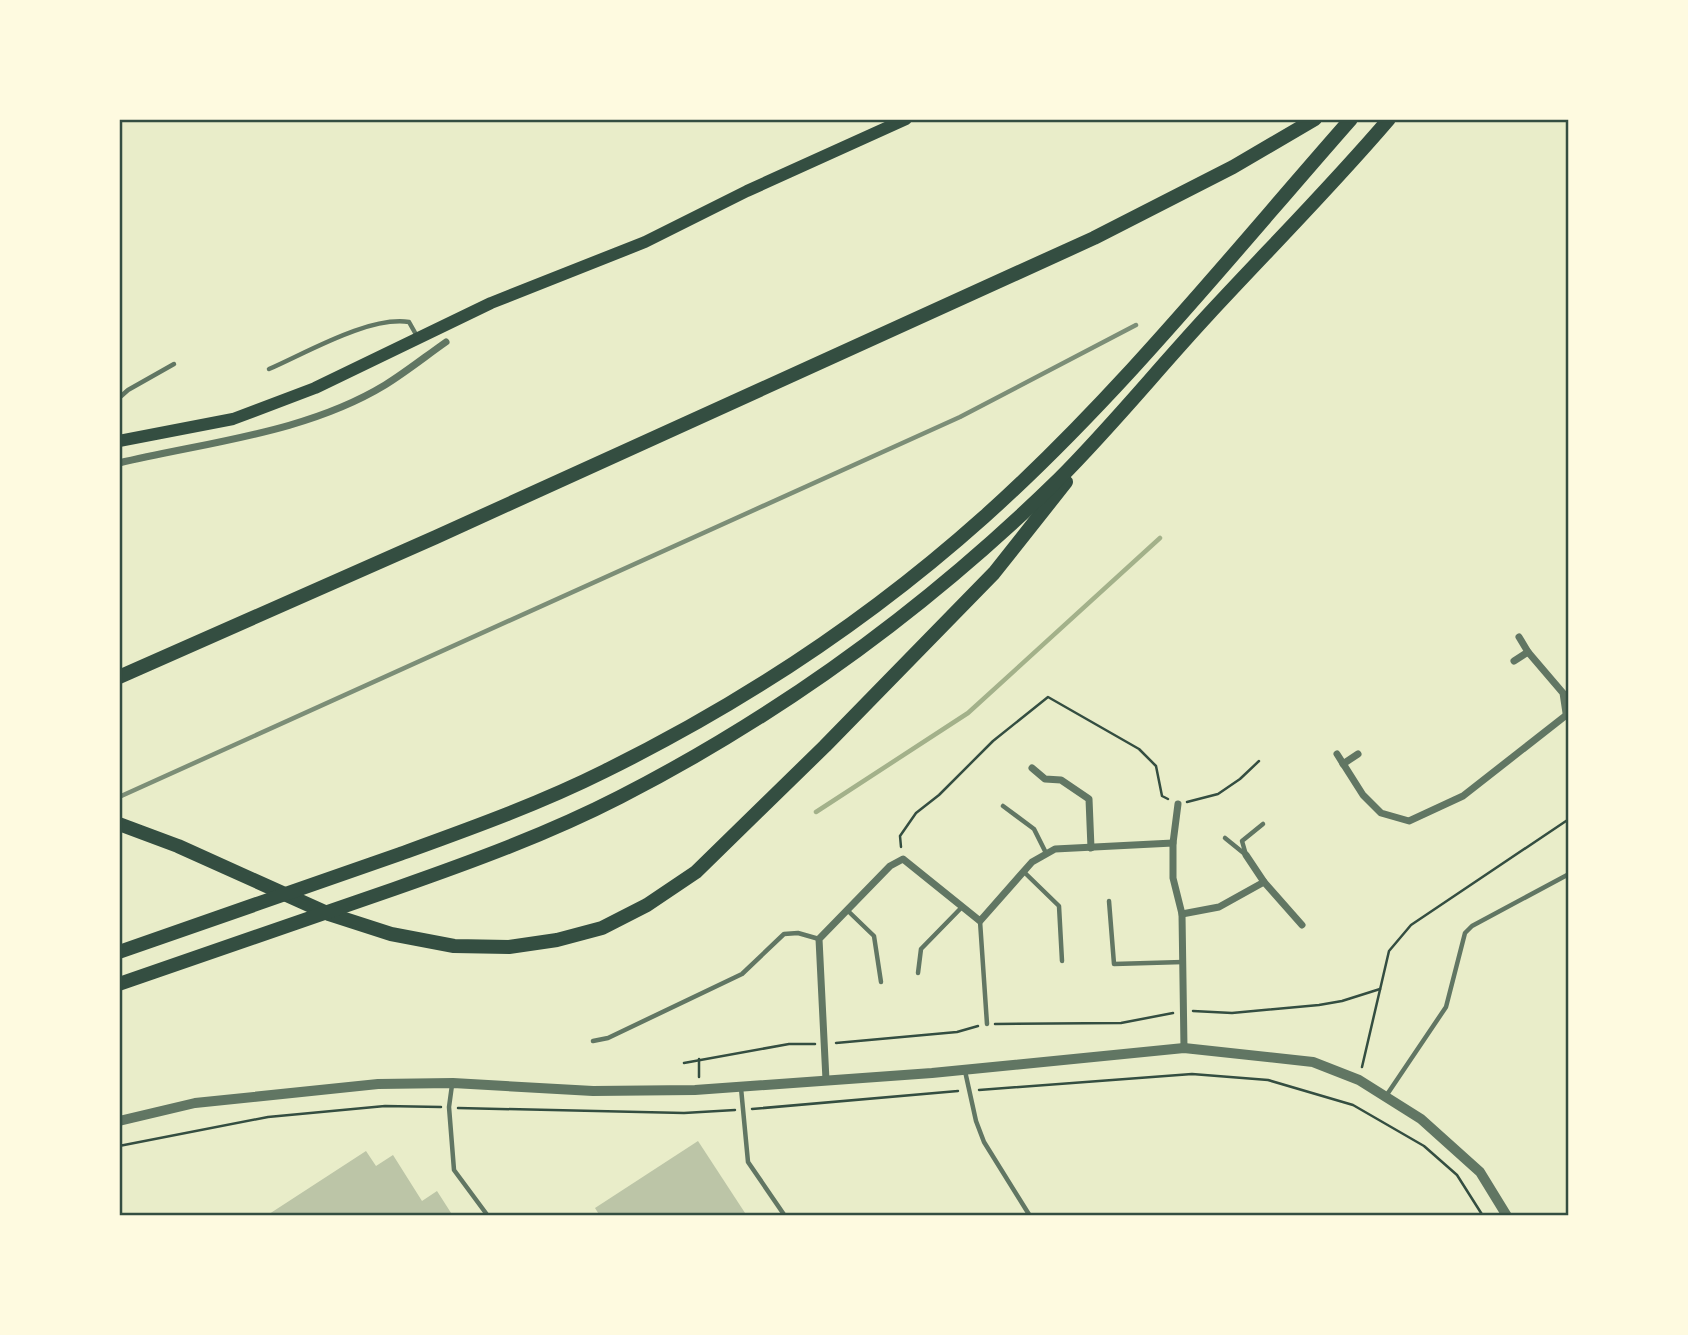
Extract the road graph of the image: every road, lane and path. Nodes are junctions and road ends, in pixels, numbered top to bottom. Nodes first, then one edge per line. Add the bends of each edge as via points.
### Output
1 (906, 119) edge
2 (1315, 119) edge
3 (1351, 119) edge
4 (1389, 119) edge
5 (418, 338) junction
6 (446, 342) dead end
7 (174, 365) dead end
8 (269, 369) dead end
9 (119, 398) edge
10 (1119, 415) junction
11 (119, 441) edge
12 (119, 463) edge
13 (1519, 637) dead end
14 (1528, 652) junction
15 (1514, 661) dead end
16 (119, 677) edge
17 (1568, 713) edge
18 (1337, 754) dead end
19 (1358, 754) dead end
20 (1259, 761) dead end
21 (1343, 764) junction
22 (1032, 768) dead end
23 (1178, 804) joint
24 (1003, 806) dead end
25 (1569, 819) edge
26 (119, 824) edge
27 (1263, 824) dead end
28 (1225, 838) dead end
29 (1173, 843) junction
30 (1091, 848) junction
31 (1046, 854) junction
32 (1246, 855) junction
33 (1024, 872) junction
34 (1569, 874) edge
35 (1264, 882) junction
36 (1109, 901) dead end
37 (962, 907) junction
38 (847, 910) junction
39 (1182, 914) junction
40 (980, 922) junction
41 (1302, 925) dead end
42 (819, 939) junction
43 (119, 952) edge
44 (1062, 961) dead end
45 (1183, 962) junction
46 (918, 973) dead end
47 (881, 982) dead end
48 (119, 984) edge
49 (1380, 989) junction
50 (1184, 1011) junction
51 (987, 1024) junction
52 (593, 1041) dead end
53 (824, 1044) junction
54 (1184, 1048) junction
55 (699, 1059) junction
56 (684, 1063) dead end
57 (965, 1070) junction
58 (827, 1080) junction
59 (1359, 1080) junction
60 (453, 1083) junction
61 (741, 1087) junction
62 (695, 1090) junction
63 (969, 1090) junction
64 (1386, 1097) junction
65 (449, 1107) junction
66 (742, 1109) junction
67 (119, 1121) edge
68 (119, 1146) edge
69 (488, 1216) edge
70 (785, 1216) edge
71 (1030, 1216) edge
72 (1483, 1216) edge
73 (1507, 1216) edge

1 - 5 main road via 645,242 491,303
2 - 16 highway via 1094,238
3 - 43 highway via 1045,460 983,518 840,632 684,730 604,772 448,836
4 - 10 highway
5 - 8 lane via 409,322 370,324
5 - 11 main road via 315,388 233,419
6 - 12 street via 386,385 319,415
7 - 9 lane
10 - 26 highway via 994,573 825,746 696,872 602,928 509,947 454,946 391,934 329,914
10 - 48 highway via 1016,519 920,602 777,707 698,755 533,837
13 - 14 street
14 - 15 street
14 - 17 street via 1563,693
17 - 21 street via 1463,796 1409,821 1381,813
18 - 21 street
19 - 21 street
20 - 23 path via 1218,793
22 - 30 street via 1089,799
23 - 29 street
24 - 31 lane via 1034,829
25 - 49 path via 1411,925 1389,951
27 - 32 lane via 1242,841
28 - 32 lane
29 - 30 street
29 - 39 street via 1173,878
30 - 31 street via 1055,849
31 - 33 street
32 - 35 street
33 - 40 street
33 - 44 lane via 1059,906
34 - 64 lane via 1465,933 1446,1007
35 - 39 street via 1219,907
35 - 41 street
36 - 45 lane via 1114,964
37 - 38 street via 903,859 890,866
37 - 40 street
37 - 46 lane via 921,949
38 - 42 street
38 - 47 lane via 874,936
39 - 45 street
40 - 51 lane
42 - 52 lane via 784,934 742,974
42 - 53 street
45 - 50 street
49 - 50 path via 1319,1004 1233,1013
49 - 59 path
50 - 51 path via 1121,1023
50 - 54 street
51 - 53 path via 957,1032
53 - 55 path via 789,1044
53 - 58 street
54 - 57 street
54 - 59 street via 1313,1062
55 - 56 path
55 - 62 path
57 - 58 street
57 - 63 lane
58 - 61 street
59 - 64 street
60 - 62 street via 593,1091
60 - 65 lane
60 - 67 street via 378,1084 195,1103
61 - 62 street
61 - 66 lane
63 - 66 path
63 - 71 lane via 984,1142
63 - 72 path via 1192,1074 1268,1080 1353,1105 1424,1146 1457,1175
64 - 73 street via 1421,1119 1480,1172
65 - 66 path via 684,1113
65 - 68 path via 386,1106 268,1116
65 - 69 lane via 454,1170
66 - 70 lane via 748,1162

